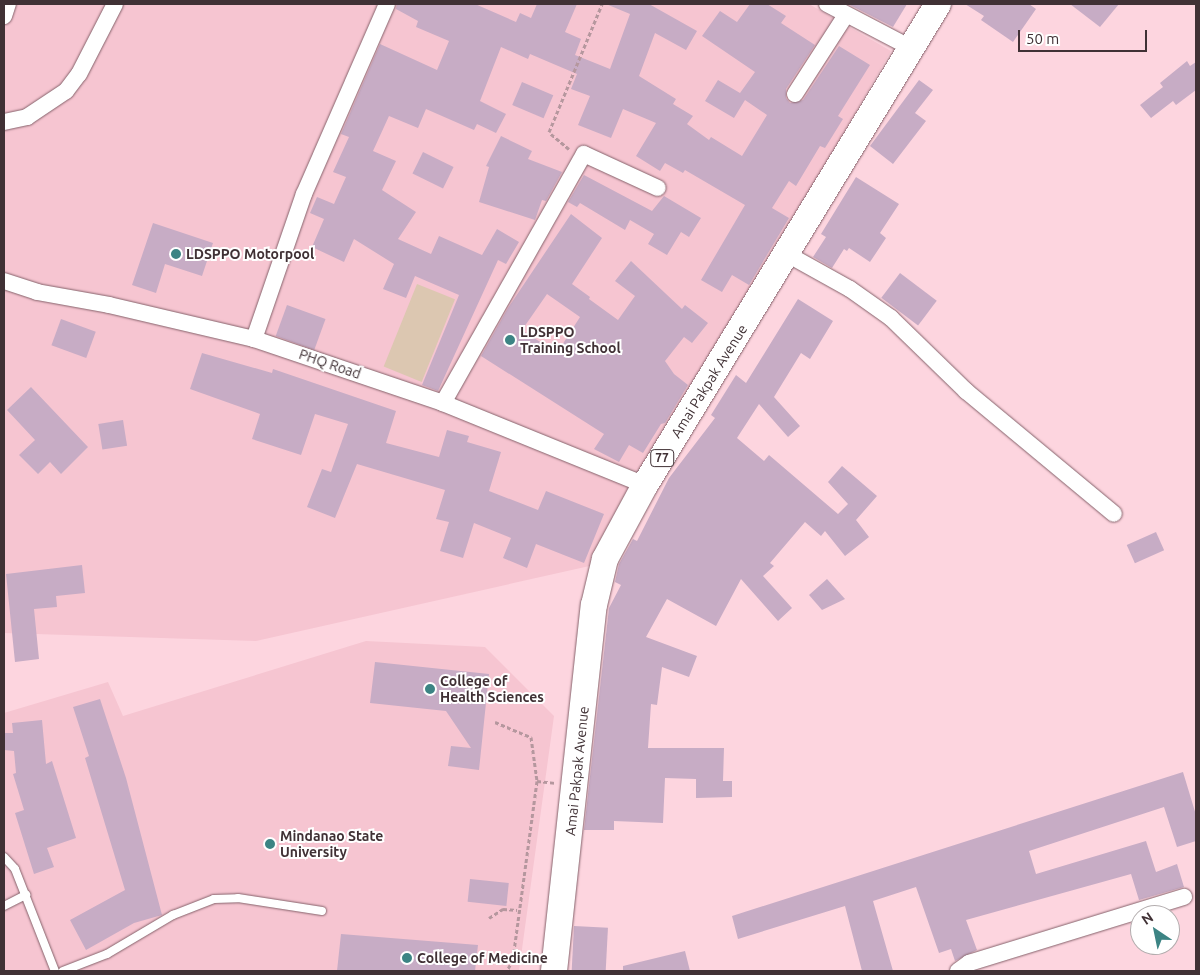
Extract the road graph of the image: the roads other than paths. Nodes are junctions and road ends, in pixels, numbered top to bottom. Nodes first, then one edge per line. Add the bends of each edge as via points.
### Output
1 (8, 4) edge
2 (115, 4) edge
3 (387, 4) edge
4 (827, 4) edge
5 (938, 4) edge
6 (846, 15) junction
7 (4, 16) edge
8 (911, 48) junction
9 (795, 94) dead end
10 (4, 122) edge
11 (658, 188) dead end
12 (787, 254) junction
13 (4, 281) edge
14 (254, 339) junction
15 (443, 403) junction
16 (645, 485) junction
17 (1114, 514) dead end
18 (4, 857) edge
19 (26, 895) junction
20 (1184, 897) dead end
21 (4, 906) edge
22 (322, 911) dead end
23 (55, 971) edge
24 (63, 971) edge
25 (554, 971) edge
26 (958, 971) edge

1 - 7 street
2 - 10 street via 79,74 66,90 27,117
3 - 14 street via 304,194
4 - 6 street
5 - 8 highway, Amai Pakpak Avenue / 77
6 - 8 street
6 - 9 street
8 - 12 highway, Amai Pakpak Avenue / 77
11 - 15 street via 584,154
12 - 16 highway, Amai Pakpak Avenue / 77
12 - 17 street via 850,289 891,318 966,391
13 - 14 street, PHQ Road via 37,292 109,305
14 - 15 street, PHQ Road
15 - 16 street, PHQ Road
16 - 25 highway, Amai Pakpak Avenue / 77 via 605,559 598,580
18 - 19 lane via 15,869
19 - 21 lane
19 - 23 lane
20 - 26 street via 969,963
22 - 24 lane via 246,899 214,899 173,915 107,954

